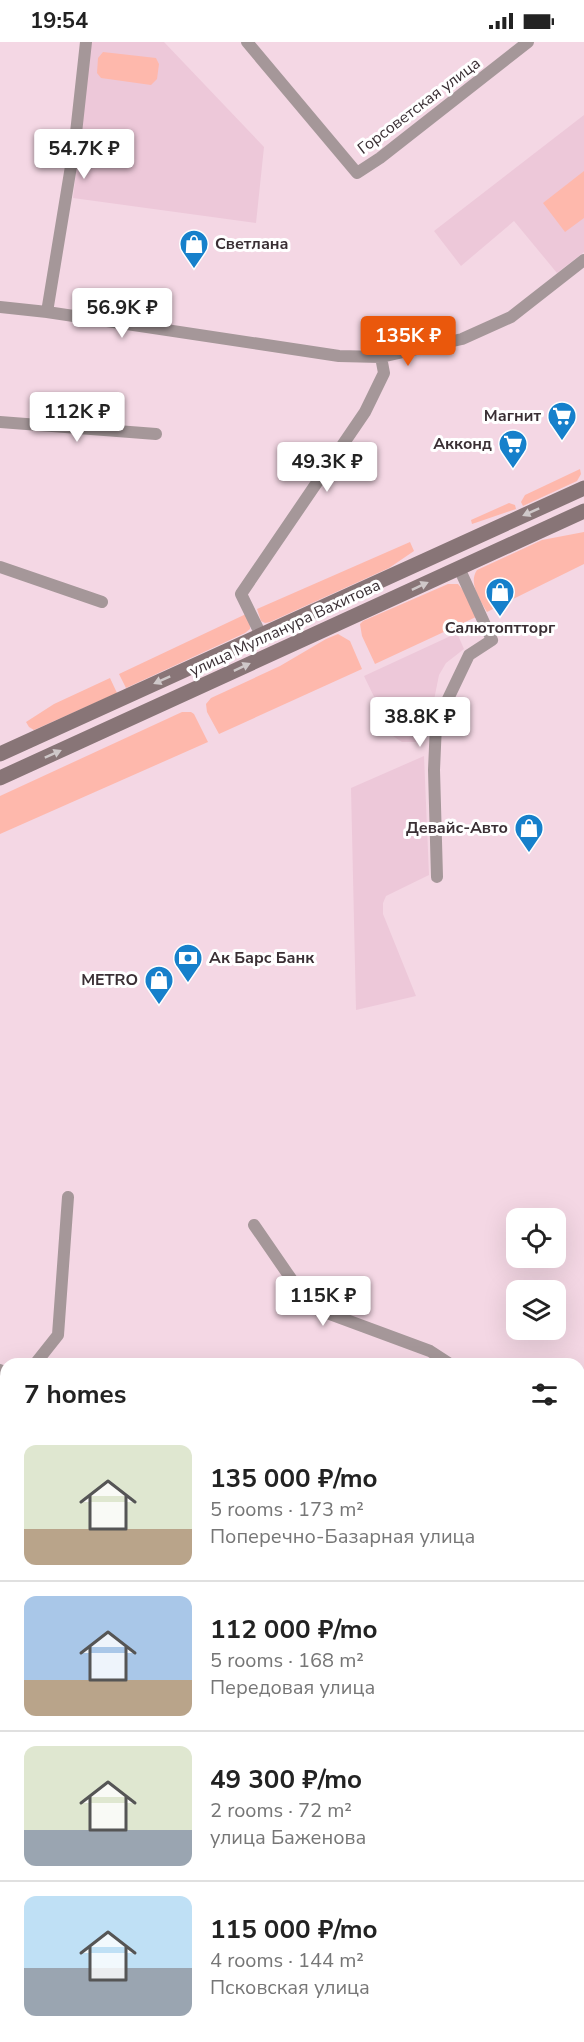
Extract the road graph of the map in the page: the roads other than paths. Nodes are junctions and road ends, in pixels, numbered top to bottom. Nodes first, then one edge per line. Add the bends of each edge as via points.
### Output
1 (86, 42) edge
2 (247, 42) edge
3 (528, 42) edge
4 (584, 260) edge
5 (0, 307) edge
6 (46, 312) junction
7 (381, 357) junction
8 (0, 422) edge
9 (156, 434) dead end
10 (584, 488) edge
11 (584, 511) edge
12 (0, 567) edge
13 (459, 568) junction
14 (102, 602) dead end
15 (261, 636) junction
16 (0, 754) edge
17 (0, 778) edge
18 (437, 876) dead end
19 (68, 1197) dead end
20 (254, 1225) dead end
21 (40, 1358) edge
22 (441, 1358) edge

1 - 6 street via 75,142
2 - 3 street, Горсоветская улица via 357,172
4 - 7 street via 511,317 462,339
5 - 6 street
6 - 7 street via 339,356
7 - 15 street via 384,373 365,412 241,594
8 - 9 street
10 -> 15 main road, улица Мулланура Вахитова
11 - 13 main road, улица Мулланура Вахитова
12 - 14 street
17 -> 13 main road, улица Мулланура Вахитова
13 - 18 street via 492,640 469,655 436,724
15 -> 16 main road, улица Мулланура Вахитова
19 - 21 street via 58,1335
20 - 22 street via 294,1283 303,1304

